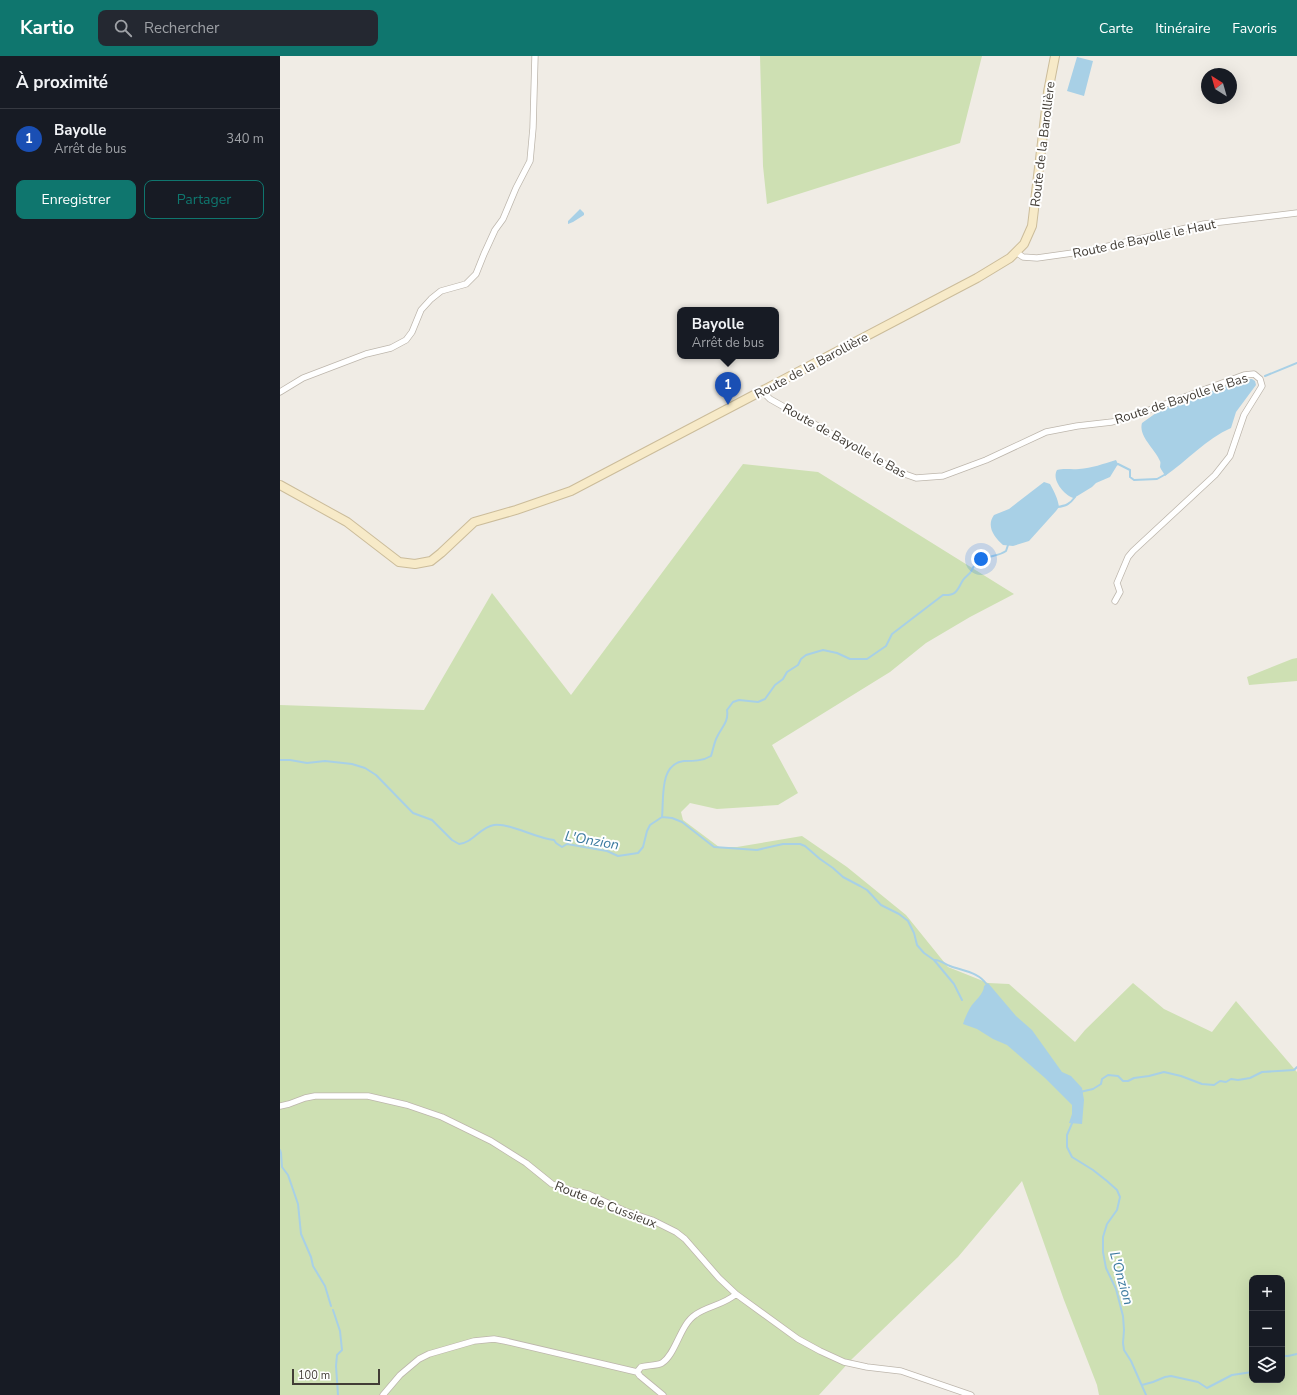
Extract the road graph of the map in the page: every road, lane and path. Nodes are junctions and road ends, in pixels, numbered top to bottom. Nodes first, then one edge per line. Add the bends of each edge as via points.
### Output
1 (535, 56) edge
2 (1054, 56) edge
3 (1297, 213) edge
4 (1016, 252) junction
5 (762, 391) junction
6 (280, 392) edge
7 (280, 485) edge
8 (1115, 601) dead end
9 (280, 1106) edge
10 (736, 1294) junction
11 (637, 1372) junction
12 (383, 1395) edge
13 (663, 1395) edge
14 (971, 1395) edge

1 - 6 street via 530,161 476,274 466,284 441,291 431,299 421,310 406,340 391,348 366,354 303,378
2 - 4 main road, Route de la Barollière via 1032,226 1024,244
3 - 4 street, Route de Bayolle le Haut via 1204,224 1087,251 1037,258 1023,257
4 - 5 main road, Route de la Barollière via 977,278
5 - 7 main road, Route de la Barollière via 571,491 474,522 431,561 415,564 399,562 347,522
5 - 8 street, Route de Bayolle le Bas via 770,399 857,449 898,472 916,478 943,476 986,460 1046,432 1112,422 1244,375 1254,374 1260,379 1262,386 1244,414 1230,456 1215,475 1128,557 1117,583 1120,592
9 - 10 street, Route de Cussieux via 315,1096 368,1096 442,1117 491,1141 526,1163 552,1184 588,1194 676,1232
10 - 11 street via 727,1302 696,1314 687,1322 664,1361 641,1367
10 - 14 street, Route de Cussieux via 798,1339 844,1362 901,1371
11 - 12 street via 494,1339 455,1346 419,1359 400,1375
11 - 13 street

